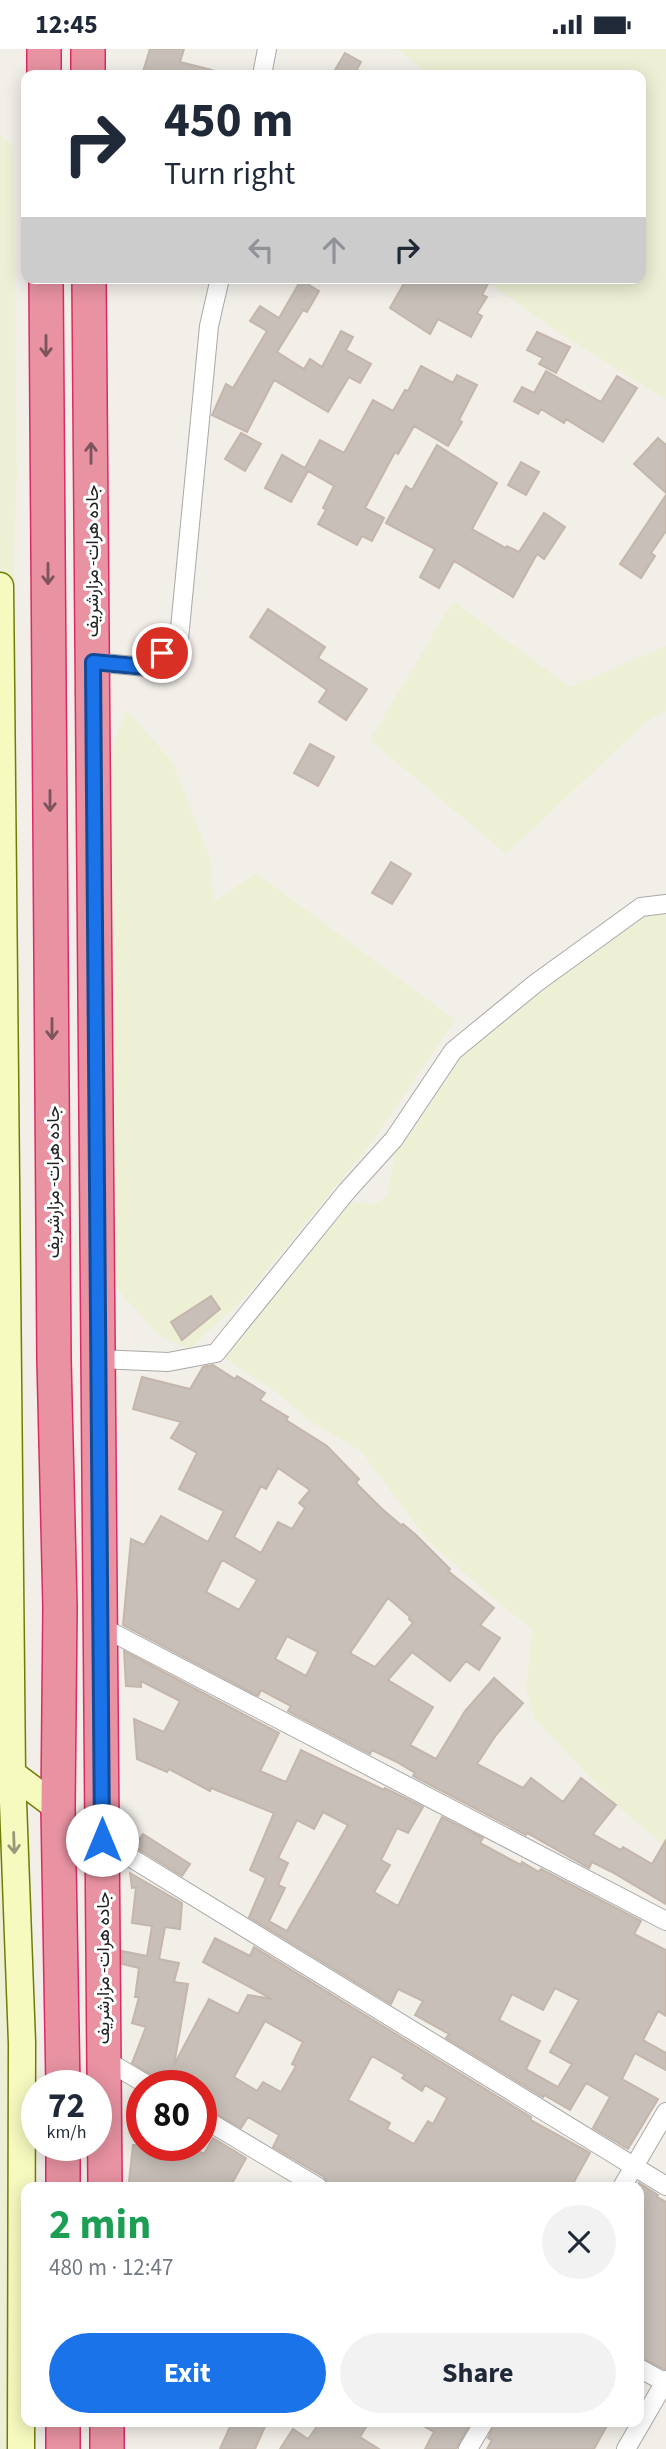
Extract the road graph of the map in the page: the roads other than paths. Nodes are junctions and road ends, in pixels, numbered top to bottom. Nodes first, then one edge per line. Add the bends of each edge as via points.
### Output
1 (44, 49) edge
2 (88, 49) edge
3 (267, 49) edge
4 (44, 70) edge
5 (88, 70) edge
6 (263, 70) edge
7 (46, 284) edge
8 (89, 284) edge
9 (219, 284) edge
10 (0, 586) edge
11 (93, 662) junction
12 (666, 904) edge
13 (98, 1359) junction
14 (100, 1626) junction
15 (6, 1770) edge
16 (58, 1808) junction
17 (102, 1840) junction
18 (666, 1921) edge
19 (104, 2059) junction
20 (63, 2070) edge
21 (126, 2072) edge
22 (666, 2112) edge
23 (217, 2127) edge
24 (63, 2161) edge
25 (634, 2167) junction
26 (22, 2182) edge
27 (63, 2182) edge
28 (105, 2182) edge
29 (310, 2182) edge
30 (625, 2182) edge
31 (666, 2186) edge
32 (644, 2371) edge
33 (666, 2382) edge
34 (644, 2419) edge
35 (21, 2427) edge
36 (63, 2427) edge
37 (107, 2427) edge
38 (481, 2427) edge
39 (639, 2427) edge
40 (21, 2449) edge
41 (63, 2449) edge
42 (107, 2449) edge
43 (468, 2449) edge
44 (626, 2449) edge

1 - 4 highway
2 - 5 highway
3 - 6 street
7 -> 16 highway, جاده هرات- مزارشریف via 60,1607
11 -> 8 highway, جاده هرات- مزارشریف
9 - 11 street via 209,326 179,639 146,667
10 - 15 street
11 - 13 highway, جاده هرات- مزارشریف
12 - 13 street via 641,908 536,983 453,1051 394,1139 346,1191 216,1353 168,1362
13 - 14 highway, جاده هرات- مزارشریف
14 - 17 highway, جاده هرات- مزارشریف
14 - 18 street
15 - 16 street
15 -> 26 street via 22,2043
16 - 20 highway, جاده هرات- مزارشریف
17 - 19 highway, جاده هرات- مزارشریف
17 - 25 street
19 - 21 street
19 - 28 highway, جاده هرات- مزارشریف
22 - 25 street
23 - 29 street
24 - 27 highway
25 - 30 street
25 - 31 street
32 - 33 street
33 - 34 street
35 -> 40 street
36 - 41 highway
37 - 42 highway
38 - 43 street
39 - 44 street

